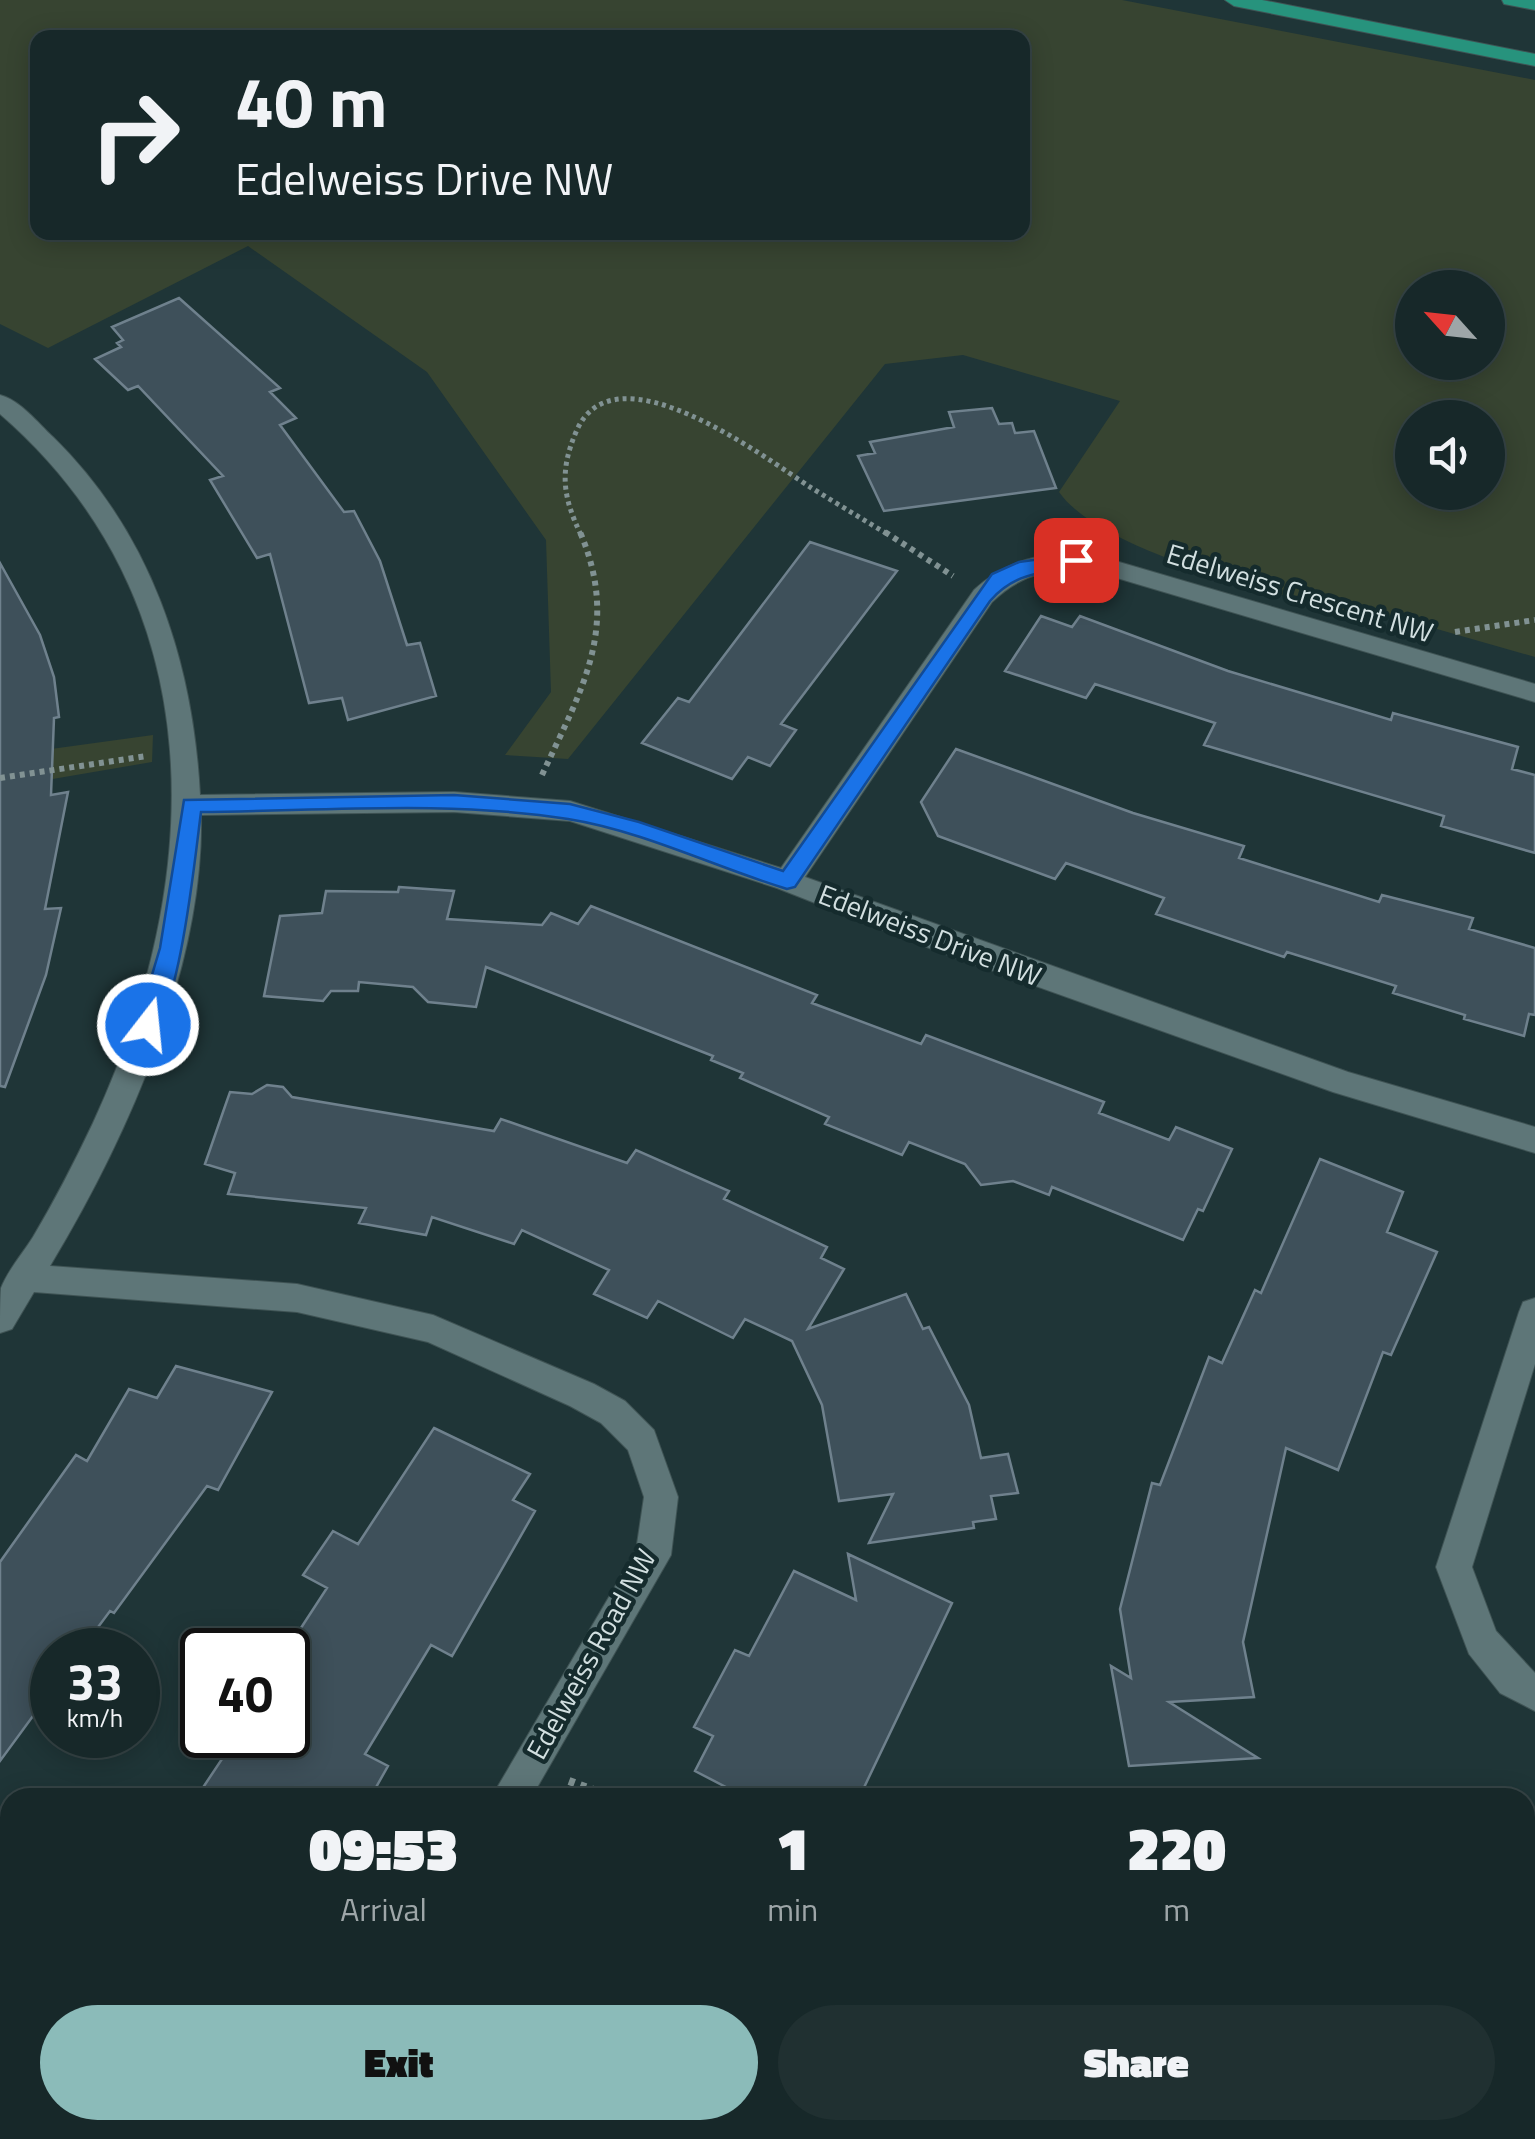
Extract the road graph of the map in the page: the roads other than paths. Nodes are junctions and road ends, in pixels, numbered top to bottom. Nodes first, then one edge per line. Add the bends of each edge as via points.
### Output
1 (1234, 0) edge
2 (1512, 0) edge
3 (1535, 4) edge
4 (1535, 60) edge
5 (0, 402) edge
6 (1535, 693) edge
7 (191, 805) junction
8 (787, 881) junction
9 (1535, 1140) edge
10 (26, 1278) junction
11 (1535, 1312) edge
12 (0, 1318) edge
13 (1535, 1693) edge
14 (516, 1788) edge

1 - 4 main road
2 - 3 main road
5 - 7 street via 26,423 117,530 147,590 174,675
6 - 8 street, Edelweiss Crescent NW via 1076,560 1019,568 983,596
7 - 8 street, Edelweiss Drive NW via 336,800 570,812
7 - 10 street via 171,948 148,1025 118,1106
8 - 9 street, Edelweiss Drive NW via 1188,1029
10 - 12 street
10 - 14 street, Edelweiss Road NW via 297,1298 433,1329 582,1394 642,1440 662,1497 653,1555
11 - 13 street via 1454,1567 1482,1642 1513,1680

